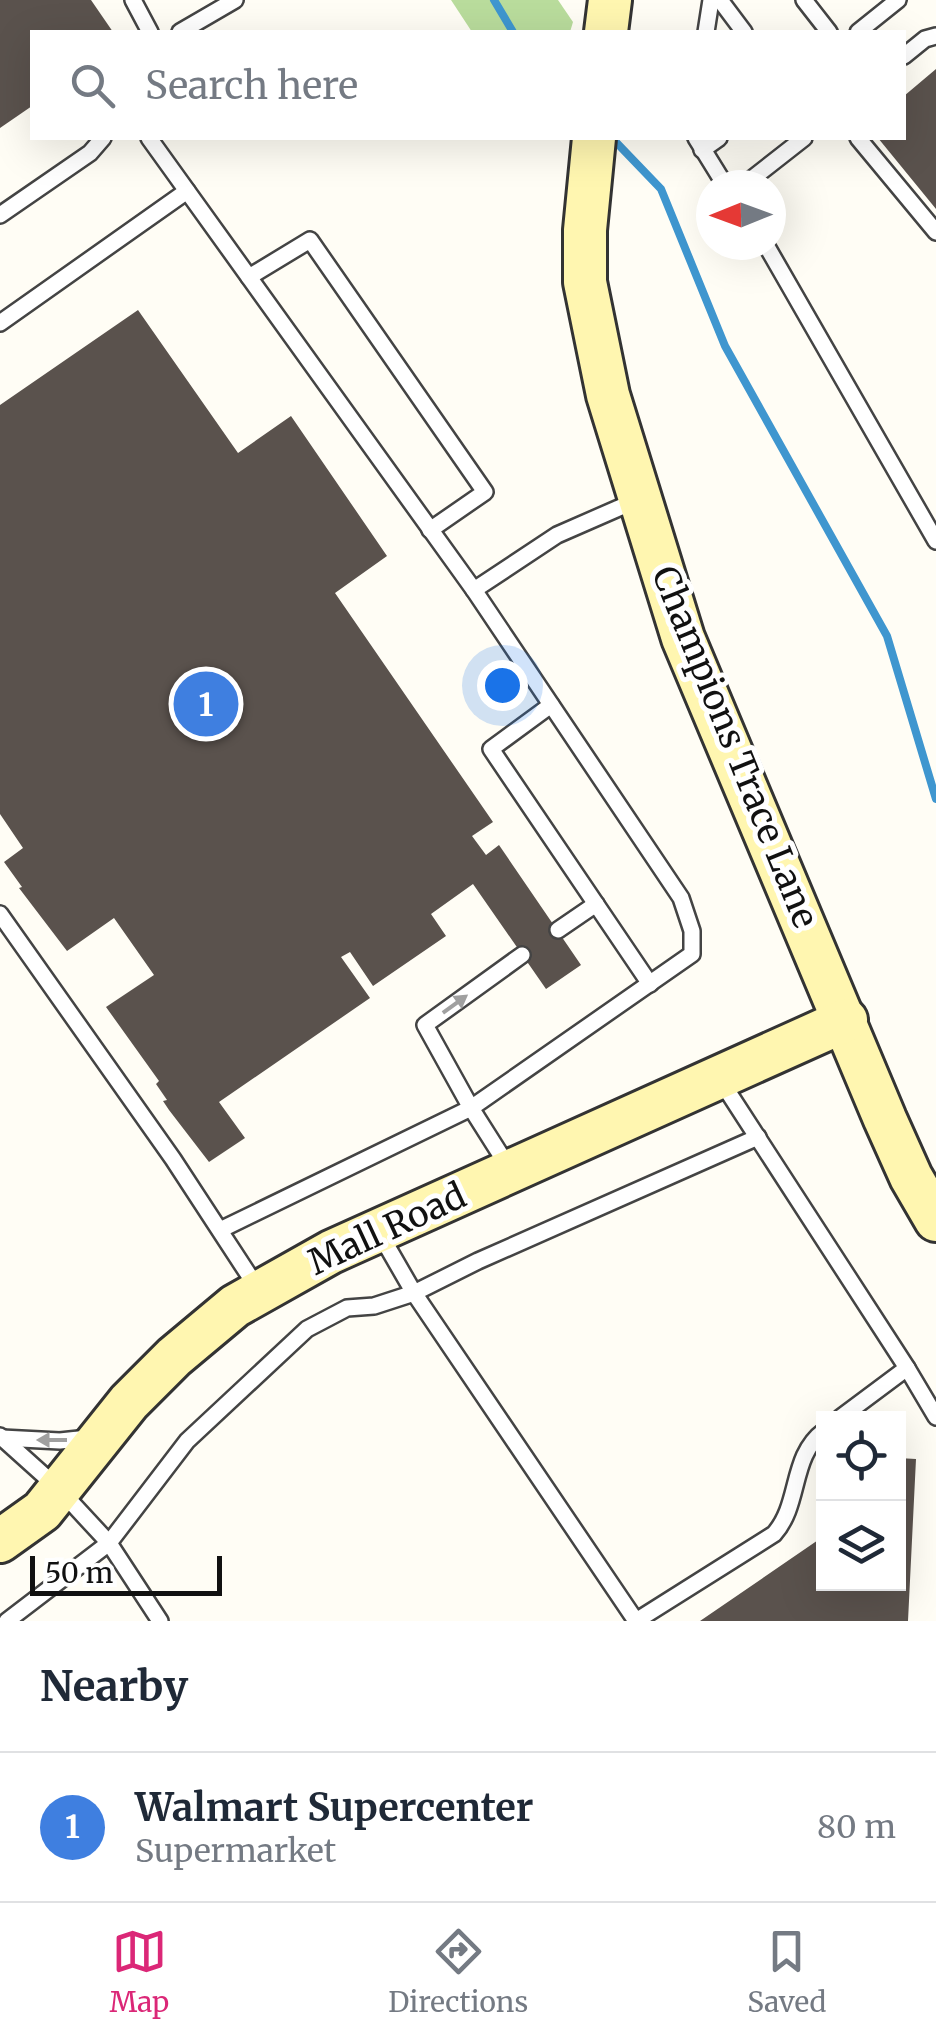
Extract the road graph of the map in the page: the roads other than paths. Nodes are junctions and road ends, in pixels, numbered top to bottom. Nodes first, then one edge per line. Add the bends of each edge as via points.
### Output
1 (134, 0) edge
2 (236, 0) edge
3 (610, 0) edge
4 (712, 0) edge
5 (720, 0) edge
6 (804, 0) edge
7 (898, 0) edge
8 (149, 30) edge
9 (184, 30) edge
10 (606, 30) edge
11 (706, 30) edge
12 (742, 30) edge
13 (827, 30) edge
14 (860, 30) edge
15 (936, 36) edge
16 (906, 54) edge
17 (101, 140) edge
18 (150, 140) edge
19 (594, 140) edge
20 (801, 140) edge
21 (860, 140) edge
22 (699, 144) edge
23 (715, 170) edge
24 (763, 170) edge
25 (187, 191) junction
26 (0, 215) edge
27 (936, 232) edge
28 (775, 260) edge
29 (249, 277) junction
30 (0, 323) edge
31 (640, 499) junction
32 (430, 530) junction
33 (936, 542) edge
34 (474, 590) junction
35 (551, 705) junction
36 (596, 904) junction
37 (0, 914) edge
38 (558, 930) dead end
39 (522, 955) dead end
40 (650, 984) junction
41 (846, 1020) junction
42 (720, 1078) junction
43 (472, 1108) junction
44 (758, 1137) junction
45 (511, 1171) junction
46 (936, 1220) edge
47 (220, 1230) junction
48 (378, 1230) junction
49 (260, 1292) junction
50 (414, 1294) junction
51 (907, 1368) junction
52 (849, 1411) edge
53 (936, 1416) edge
54 (102, 1436) junction
55 (1, 1437) edge
56 (816, 1439) edge
57 (59, 1489) junction
58 (0, 1541) edge
59 (109, 1542) junction
60 (7, 1621) edge
61 (160, 1621) edge
62 (636, 1621) edge

1 - 8 lane
2 - 9 lane
3 - 10 street
4 - 11 lane
5 - 12 lane
6 - 13 lane
7 - 14 lane
15 - 16 lane
17 - 26 lane
18 - 25 lane
19 - 31 street, Champions Trace Lane via 585,282 608,396
20 - 24 lane
21 - 27 lane
22 - 23 lane
25 - 29 lane
25 - 30 lane
28 - 33 lane
29 - 32 lane
29 - 32 lane via 310,240 484,492
31 - 34 lane via 557,535
31 - 41 street, Champions Trace Lane via 683,638
32 - 34 lane
34 - 35 lane
35 - 36 lane via 491,749
35 - 40 lane via 681,898 692,954
36 - 38 lane
36 - 40 lane
37 - 47 lane
43 -> 39 lane via 424,1026
40 - 43 lane
41 - 42 street, Mall Road
41 - 46 street, Champions Trace Lane via 904,1162
42 - 44 lane
42 - 45 street, Mall Road
43 - 45 lane
43 - 47 lane
44 - 50 lane
44 - 51 lane
45 - 48 street, Mall Road
47 - 49 lane
48 - 49 street, Mall Road
48 - 50 lane
49 - 54 street, Mall Road via 174,1357
50 - 59 lane via 347,1308 307,1329 187,1441
50 - 62 lane
51 - 52 lane
51 - 53 lane
54 -> 55 lane
54 - 57 street, Mall Road
55 - 57 lane
56 - 62 lane via 804,1452 786,1522
57 - 58 street, Mall Road
57 - 59 lane
59 - 60 lane
59 - 61 lane

